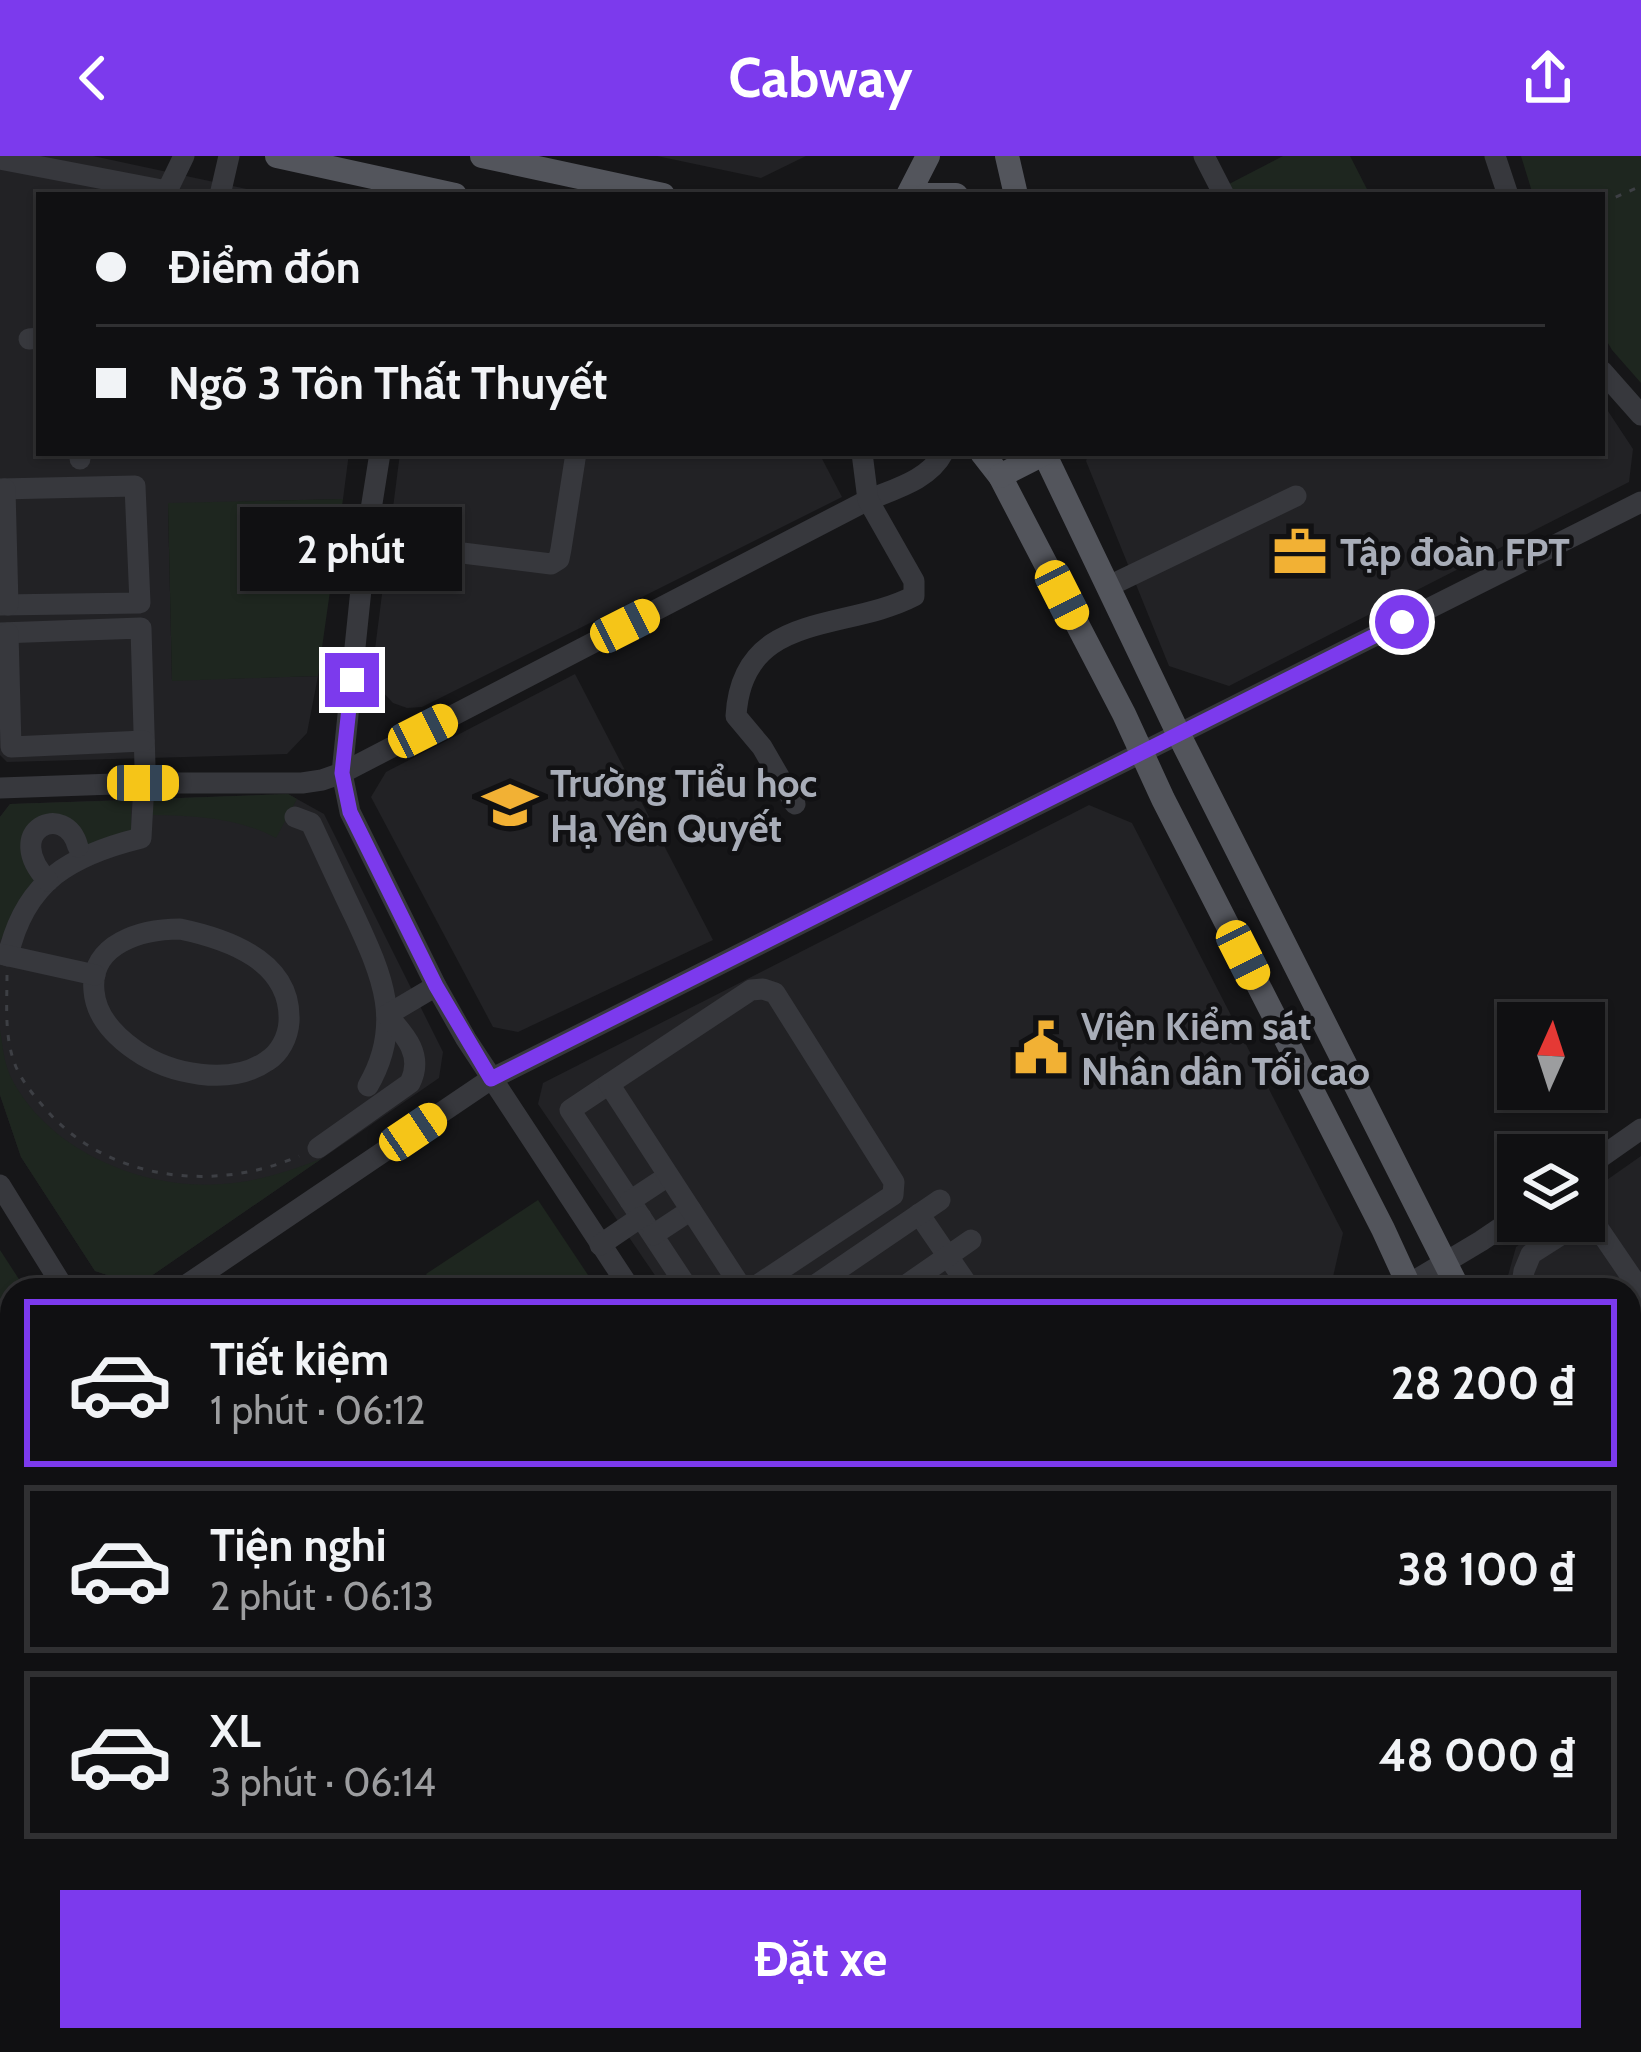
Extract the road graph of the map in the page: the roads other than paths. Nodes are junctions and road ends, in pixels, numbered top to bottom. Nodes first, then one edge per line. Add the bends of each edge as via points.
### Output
1 (184, 156) edge
2 (229, 156) edge
3 (278, 156) edge
4 (482, 156) edge
5 (928, 156) edge
6 (1007, 156) edge
7 (1233, 156) edge
8 (1495, 156) edge
9 (0, 159) edge
10 (1206, 161) edge
11 (356, 165) edge
12 (419, 191) edge
13 (162, 192) edge
14 (167, 192) edge
15 (221, 192) edge
16 (649, 192) edge
17 (910, 192) edge
18 (1015, 192) edge
19 (1222, 192) edge
20 (1499, 192) edge
21 (1605, 374) edge
22 (1641, 415) edge
23 (380, 456) edge
24 (576, 456) edge
25 (862, 456) edge
26 (941, 456) edge
27 (984, 456) edge
28 (1038, 456) edge
29 (1045, 456) edge
30 (1000, 476) junction
31 (3, 489) edge
32 (1296, 496) dead end
33 (868, 500) junction
34 (1641, 502) edge
35 (366, 541) junction
36 (1109, 586) junction
37 (4, 605) edge
38 (4, 633) edge
39 (1179, 735) junction
40 (144, 741) junction
41 (1142, 754) junction
42 (342, 773) junction
43 (0, 788) edge
44 (143, 791) junction
45 (795, 804) dead end
46 (296, 817) dead end
47 (77, 848) dead end
48 (48, 881) junction
49 (4, 955) edge
50 (94, 975) junction
51 (436, 986) junction
52 (387, 1015) junction
53 (491, 1079) junction
54 (609, 1084) junction
55 (368, 1086) dead end
56 (1641, 1129) edge
57 (309, 1152) road end
58 (1605, 1154) edge
59 (668, 1176) junction
60 (0, 1185) edge
61 (940, 1199) dead end
62 (691, 1210) junction
63 (919, 1214) junction
64 (641, 1218) junction
65 (1497, 1230) edge
66 (971, 1240) dead end
67 (600, 1244) junction
68 (947, 1256) junction
69 (1445, 1264) junction
70 (58, 1278) edge
71 (197, 1278) edge
72 (623, 1278) edge
73 (681, 1278) edge
74 (738, 1278) edge
75 (765, 1278) edge
76 (826, 1278) edge
77 (916, 1278) edge
78 (963, 1278) edge
79 (1402, 1278) edge
80 (1422, 1278) edge
81 (1453, 1278) edge
82 (1523, 1278) edge
83 (1632, 1278) edge

1 - 14 street
2 - 15 street
3 - 11 main road
4 - 16 main road
5 - 17 main road
6 - 18 main road
7 - 10 street
8 - 20 street
9 - 13 street
10 - 19 street
11 - 12 main road
21 - 22 street
23 - 35 street
24 - 35 street via 559,559 551,564
25 - 33 street
26 - 33 street via 934,468
27 - 30 main road
28 - 30 main road
29 - 36 main road
30 - 41 main road
31 - 37 street
31 - 37 street via 135,486 140,603
32 - 36 street via 1171,566
33 - 42 street
33 - 45 street via 914,581 914,596 796,630 758,654 738,691 736,716
34 - 39 street
35 - 42 street
36 - 39 main road
38 - 40 street via 11,746
38 - 40 street via 141,628
39 - 41 street
39 - 69 main road
40 - 44 street
41 - 53 street
41 - 79 main road
42 - 44 street via 302,783
42 - 51 street via 350,812
43 - 44 street
44 - 48 street via 141,838 91,851
46 - 52 street via 311,824 372,952
47 - 48 street via 60,825 34,832 29,855
48 - 49 street
49 - 50 street
50 - 50 street via 101,1017 166,1066 195,1074 248,1070 267,1062 287,1036 288,1006 277,978 251,953 211,936 180,929 136,934 119,942
51 - 52 street
51 - 53 street
52 - 55 street via 382,1057
52 - 57 street via 416,1057 416,1072 403,1090
53 - 67 street
53 - 71 street
54 - 59 street
54 - 64 street via 570,1110
54 - 75 street via 751,990 775,994 894,1182 893,1195
56 - 58 street
59 - 62 street
59 - 64 street
60 - 70 street
61 - 63 street
62 - 64 street
62 - 74 street
63 - 68 street
63 - 76 street
64 - 67 street
64 - 73 street
65 - 69 street
66 - 68 street
67 - 72 street
68 - 77 street
68 - 78 street
69 - 80 street
69 - 81 main road
82 - 83 street via 1531,1255 1588,1223

